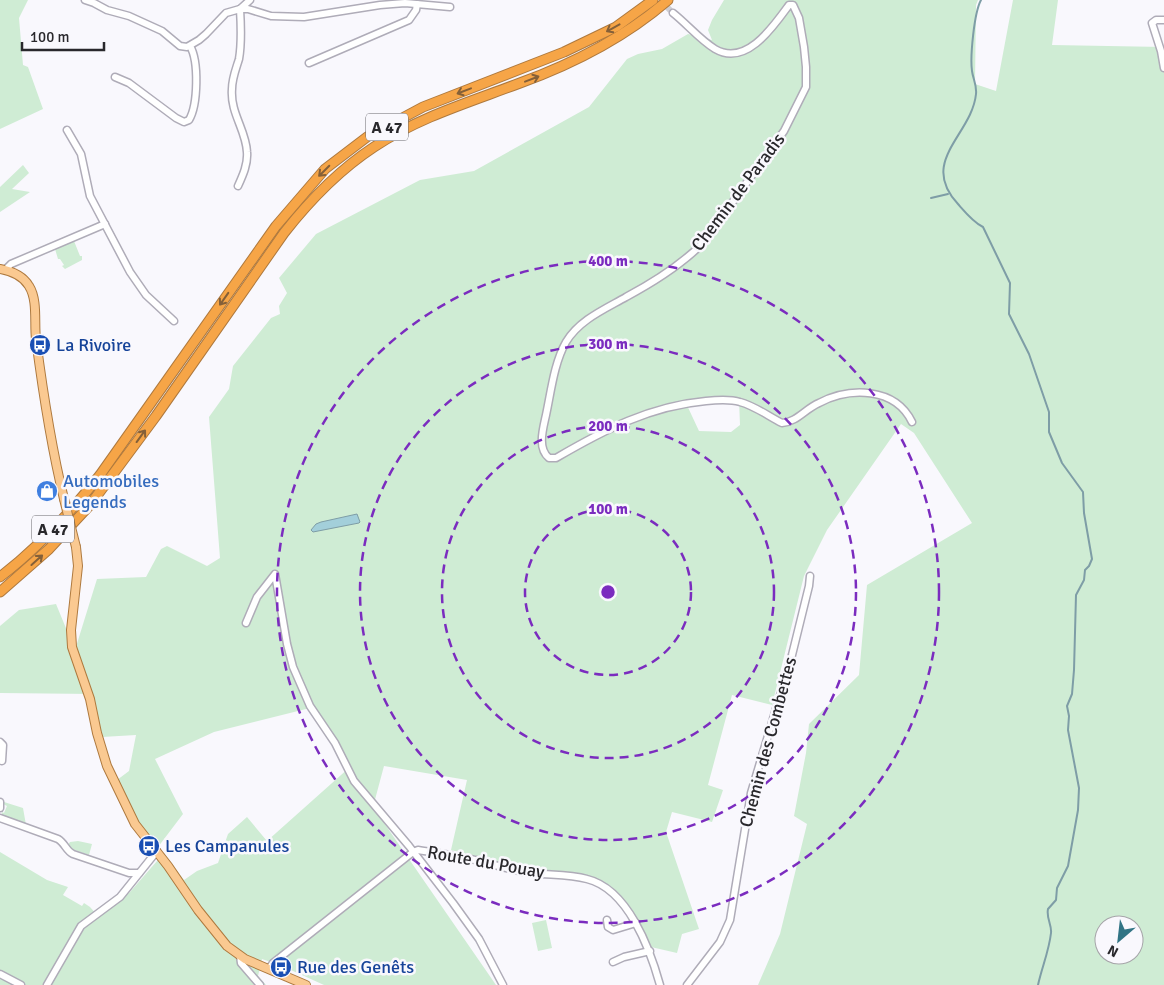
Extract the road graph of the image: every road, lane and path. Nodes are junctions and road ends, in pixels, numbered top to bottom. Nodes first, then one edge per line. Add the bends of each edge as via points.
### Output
1 (85, 0) edge
2 (250, 0) edge
3 (653, 0) edge
4 (668, 0) edge
5 (417, 4) junction
6 (450, 7) dead end
7 (240, 9) junction
8 (674, 12) tunnel mouth
9 (1164, 20) edge
10 (190, 46) junction
11 (309, 63) dead end
12 (1164, 68) edge
13 (115, 77) dead end
14 (68, 130) dead end
15 (238, 186) dead end
16 (104, 224) junction
17 (2, 270) edge
18 (174, 321) dead end
19 (912, 422) dead end
20 (810, 576) dead end
21 (0, 577) edge
22 (0, 592) edge
23 (246, 623) dead end
24 (0, 742) edge
25 (2, 761) dead end
26 (0, 802) edge
27 (0, 808) edge
28 (0, 818) edge
29 (157, 851) junction
30 (413, 852) junction
31 (139, 873) junction
32 (607, 920) dead end
33 (636, 923) junction
34 (650, 951) junction
35 (240, 956) junction
36 (613, 962) dead end
37 (269, 969) junction
38 (0, 974) edge
39 (21, 985) edge
40 (47, 985) edge
41 (260, 985) edge
42 (306, 985) edge
43 (503, 985) edge
44 (660, 985) edge
45 (687, 985) edge

1 - 10 street via 162,31 180,46
2 - 7 street
3 -> 21 highway, A 47 via 616,27 564,52 423,107 367,137 325,169 276,226 100,476 73,509 23,559
22 -> 4 highway, A 47 via 50,550 90,505 284,233 335,176 374,147 406,129 607,45
5 - 6 street
5 - 7 street via 380,5 304,16 270,16
5 - 11 street via 409,20
7 - 10 street via 226,12
7 - 15 street via 241,43 232,84 232,102 247,153
8 - 19 street, Chemin de Paradis via 714,48 730,54 751,48 789,5 793,5 799,18 804,48 806,87 784,131 703,243 663,276 606,307 570,335 559,359 543,427 544,454 548,458 556,458 627,420 659,409 705,401 739,401 782,423 789,423 820,402 864,392 881,395 896,403
9 - 12 street via 1152,23
10 - 13 street via 194,53 196,76 194,107 189,120 184,122 176,118
14 - 16 street via 81,154 90,196
16 - 17 street
16 - 18 street via 140,288
17 - 29 main road, bridge via 25,280 32,292 48,422 76,547 78,566 72,646 107,766 135,824
20 - 45 street, Chemin des Combettes via 792,655 751,793 730,920 720,942
23 - 30 street via 257,597 275,574 287,644 307,699 354,781
24 - 25 street via 3,745
26 - 27 street
28 - 31 street via 58,839 73,854 129,873
29 - 31 street
29 - 35 main road via 216,934
30 - 33 street, Route du Pouay via 444,854 527,873 589,879 610,892
30 - 37 street, Route du Pouay via 272,963
30 - 43 street via 479,939
31 - 40 street via 120,897 80,926
32 - 33 street via 608,927 613,930
33 - 34 street, Route du Pouay
34 - 36 street
34 - 44 street, Route du Pouay
35 - 37 main road
35 - 41 street via 241,963
37 - 42 main road
38 - 39 street

